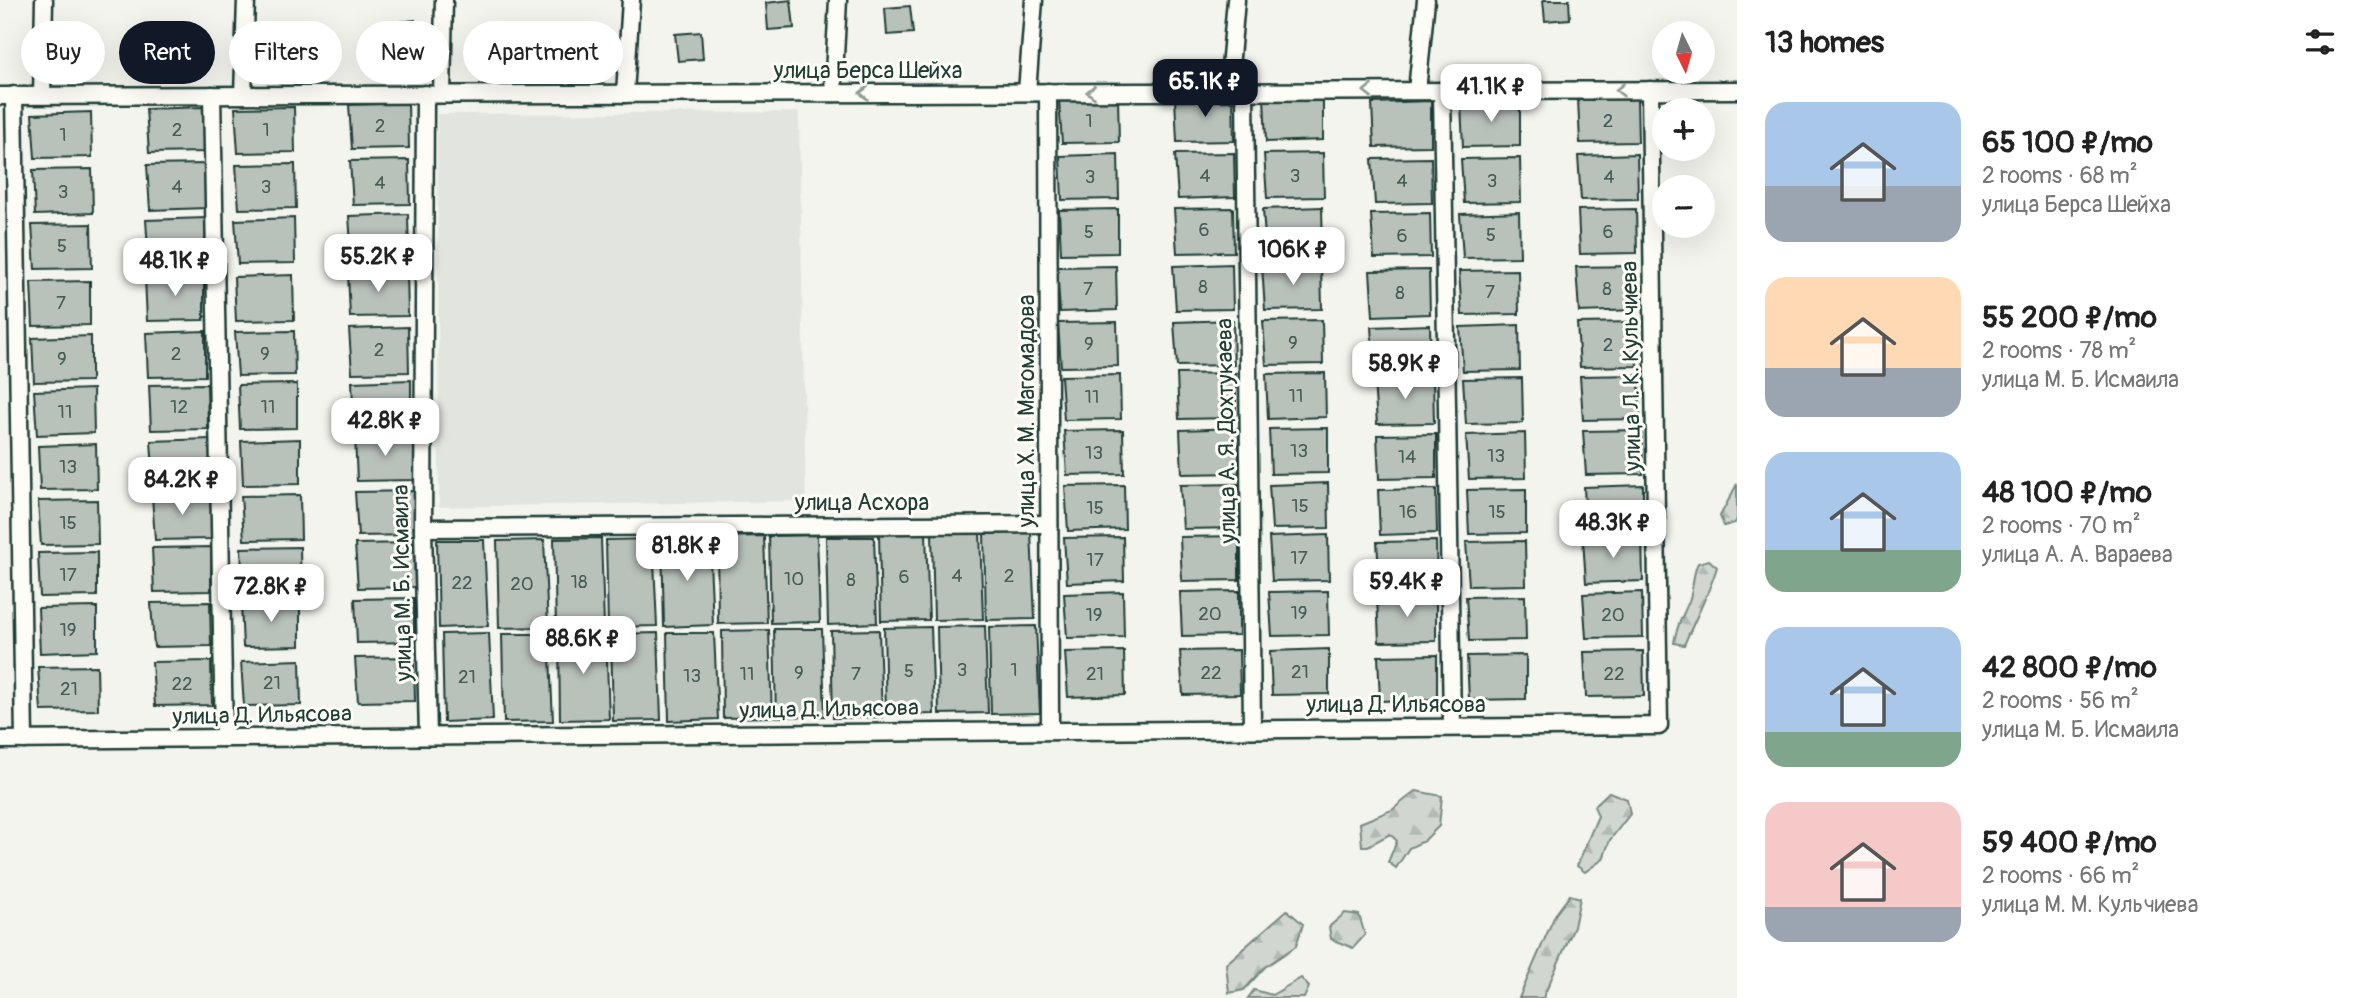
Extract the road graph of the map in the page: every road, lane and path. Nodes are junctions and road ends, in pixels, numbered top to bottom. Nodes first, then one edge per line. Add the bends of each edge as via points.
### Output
1 (44, 0) edge
2 (246, 0) edge
3 (444, 0) edge
4 (631, 0) edge
5 (838, 0) edge
6 (1034, 0) edge
7 (1236, 0) edge
8 (1426, 0) edge
9 (1650, 90) junction
10 (1737, 90) edge
11 (1417, 91) junction
12 (1442, 91) junction
13 (1027, 92) junction
14 (1048, 92) junction
15 (1236, 92) junction
16 (625, 93) junction
17 (833, 93) junction
18 (425, 94) junction
19 (442, 94) junction
20 (42, 95) junction
21 (212, 95) junction
22 (243, 95) junction
23 (7, 96) edge
24 (1049, 524) junction
25 (423, 527) junction
26 (1452, 725) junction
27 (1659, 726) joint
28 (1252, 727) junction
29 (1050, 729) junction
30 (428, 736) junction
31 (224, 738) junction
32 (0, 740) edge
33 (24, 740) junction

1 - 20 street
2 - 22 street
3 - 19 street
4 - 16 street
5 - 17 street
6 - 13 street
7 - 15 street, улица А. Я. Дохтукаева
8 - 11 street
9 - 10 street, улица Берса Шейха
9 -> 12 street, улица Берса Шейха
9 - 27 street, улица Л. К. Кульчиева
11 - 12 street, улица Берса Шейха
11 -> 15 street, улица Берса Шейха
12 - 26 street
13 - 14 street, улица Берса Шейха
13 -> 17 street, улица Берса Шейха
15 -> 14 street, улица Берса Шейха
14 - 24 street, улица Х. М. Магомадова
15 - 28 street, улица А. Я. Дохтукаева
16 - 17 street, улица Берса Шейха
16 - 19 street, улица Берса Шейха
18 - 19 street, улица Берса Шейха
18 - 22 street, улица Берса Шейха
18 - 25 street, улица М. Б. Исмаила
20 - 21 street, улица Берса Шейха
20 - 23 street, улица Берса Шейха
21 - 22 street, улица Берса Шейха
21 - 31 street
23 - 33 street
24 - 25 street, улица Асхора
24 - 29 street, улица Х. М. Магомадова
25 - 30 street, улица М. Б. Исмаила
26 - 27 street, улица Д. Ильясова
26 - 28 street, улица Д. Ильясова
28 - 29 street, улица Д. Ильясова
29 - 30 street, улица Д. Ильясова
30 - 31 street, улица Д. Ильясова
31 - 33 street, улица Д. Ильясова
32 - 33 street, улица Д. Ильясова

